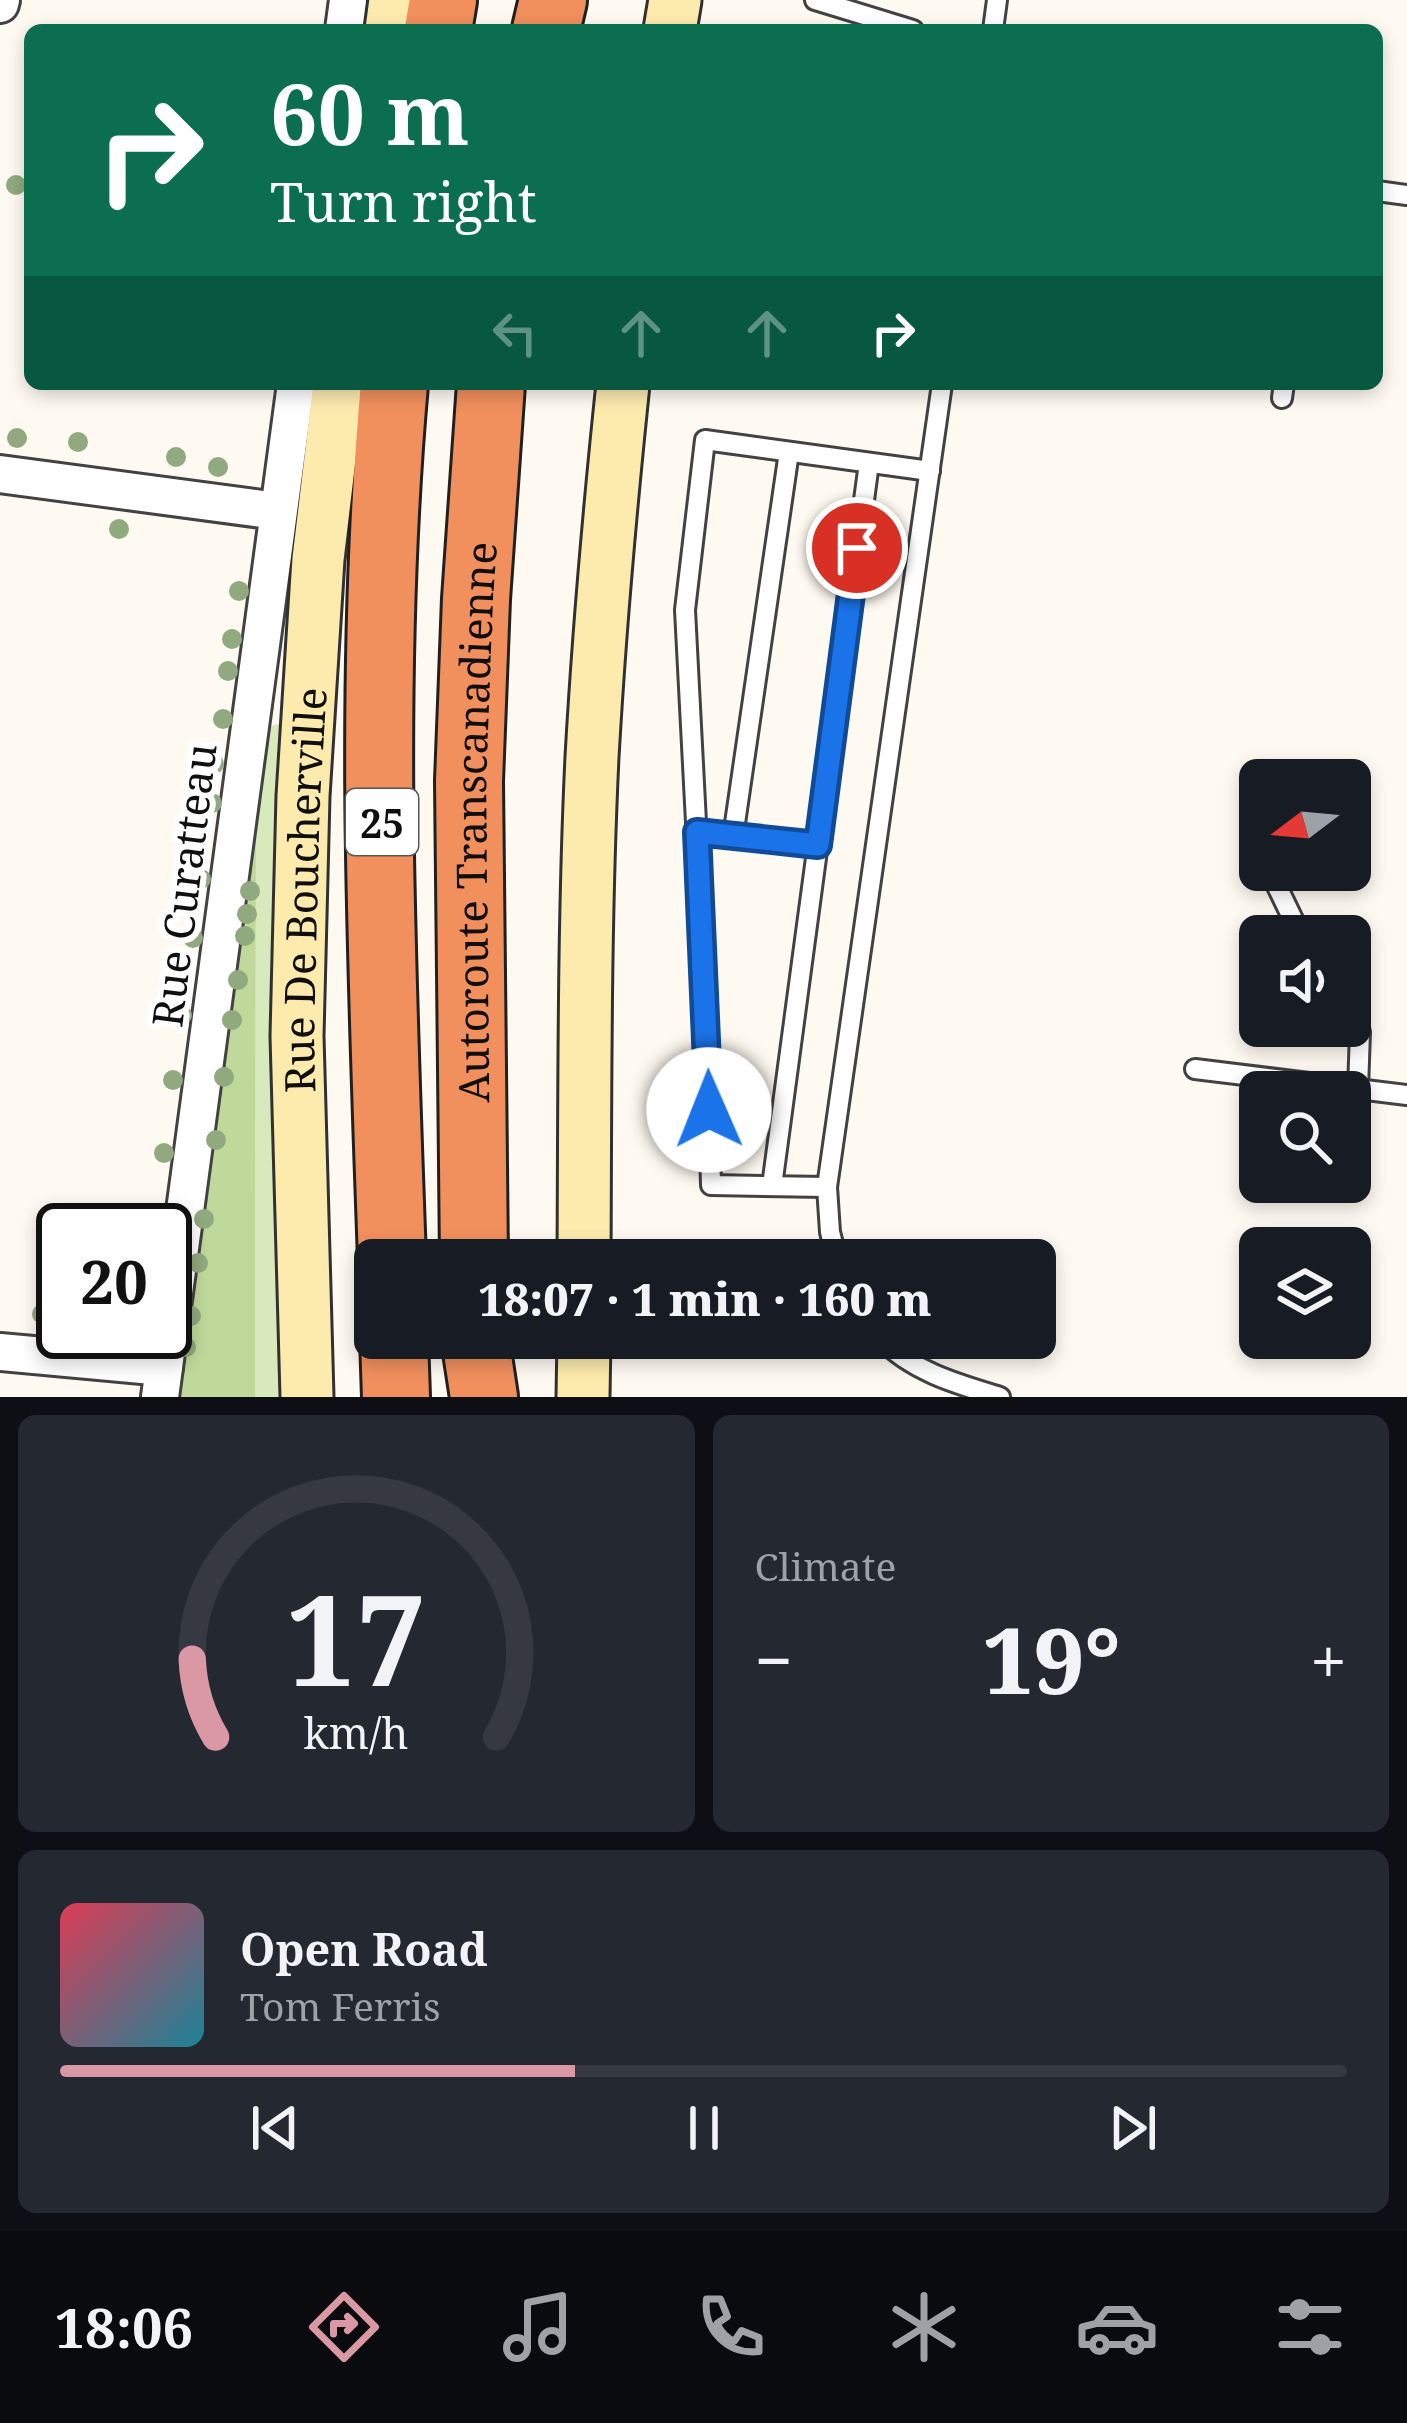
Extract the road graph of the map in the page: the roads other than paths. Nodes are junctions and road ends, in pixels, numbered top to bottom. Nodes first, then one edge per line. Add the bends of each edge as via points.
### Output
1 (815, 0) edge
2 (894, 24) edge
3 (295, 390) edge
4 (338, 390) edge
5 (394, 390) edge
6 (491, 390) edge
7 (621, 390) edge
8 (941, 390) edge
9 (789, 452) junction
10 (869, 463) junction
11 (930, 471) junction
12 (0, 474) edge
13 (277, 511) junction
14 (697, 832) junction
15 (734, 837) junction
16 (818, 845) junction
17 (1195, 1069) dead end
18 (1239, 1074) edge
19 (1371, 1091) edge
20 (1407, 1095) edge
21 (772, 1186) junction
22 (827, 1186) junction
23 (391, 1239) edge
24 (474, 1239) edge
25 (584, 1239) edge
26 (832, 1239) edge
27 (0, 1352) edge
28 (395, 1359) edge
29 (477, 1359) edge
30 (584, 1359) edge
31 (906, 1359) edge
32 (162, 1382) edge
33 (307, 1397) edge
34 (396, 1397) edge
35 (480, 1397) edge
36 (583, 1397) edge
37 (1000, 1397) edge

1 - 2 lane
3 - 13 street, Rue Curatteau
4 - 33 main road, Rue De Boucherville via 303,796 297,1055
5 - 23 highway, Autoroute Transcanadienne / 25 via 381,640
6 - 24 highway, Autoroute Transcanadienne / 25 via 469,802
7 - 25 main road via 592,761
8 - 11 lane
9 - 10 lane
9 - 14 lane via 705,440 685,610
9 - 15 lane
10 - 11 lane
10 - 16 lane
11 - 22 lane
12 - 13 street
13 - 32 street, Rue Curatteau
14 - 15 lane
14 - 21 lane via 711,1185
15 - 16 lane
16 - 21 lane
17 - 18 lane
19 - 20 lane
21 - 22 lane
22 - 26 lane
27 - 32 street
28 - 34 highway
29 - 35 highway
30 - 36 main road
31 - 37 lane

